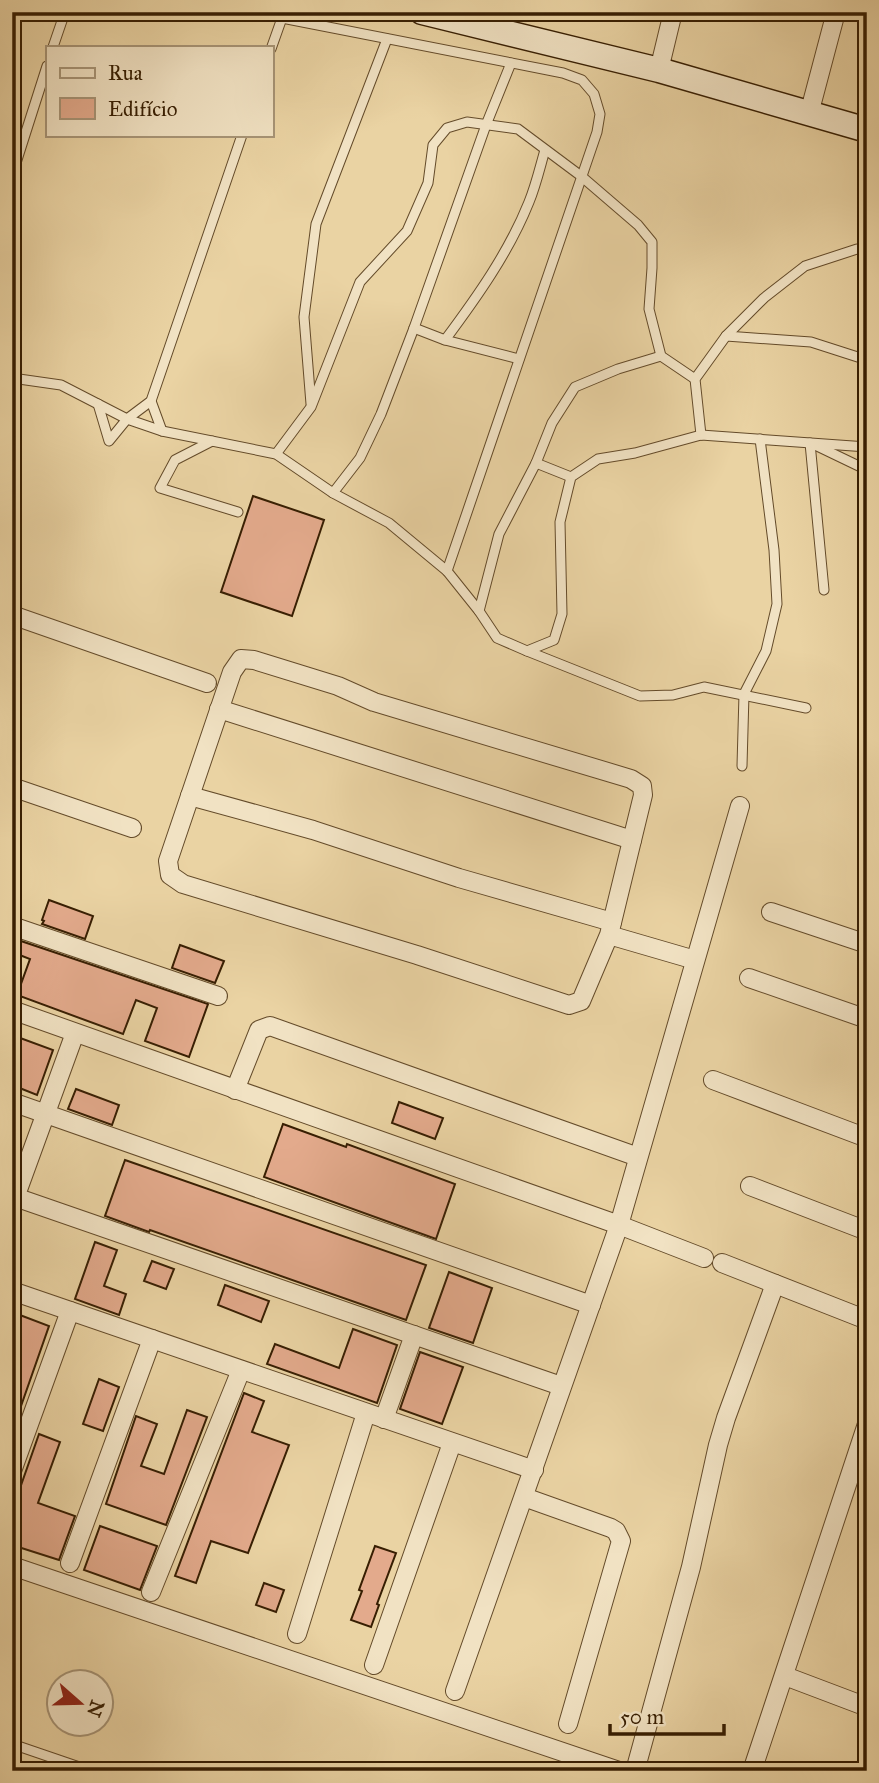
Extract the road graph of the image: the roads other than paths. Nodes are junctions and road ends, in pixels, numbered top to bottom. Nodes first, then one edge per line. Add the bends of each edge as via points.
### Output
1 (65, 12) edge
2 (422, 12) edge
3 (673, 12) edge
4 (836, 12) edge
5 (387, 39) junction
6 (53, 46) edge
7 (272, 46) edge
8 (511, 63) junction
9 (46, 69) edge
10 (659, 70) junction
11 (809, 114) junction
12 (486, 125) junction
13 (867, 130) edge
14 (242, 136) edge
15 (545, 150) junction
16 (14, 166) edge
17 (581, 176) junction
18 (12, 189) edge
19 (867, 251) edge
20 (414, 328) junction
21 (726, 336) junction
22 (445, 340) junction
23 (661, 356) junction
24 (519, 359) junction
25 (867, 359) edge
26 (12, 378) edge
27 (695, 379) junction
28 (151, 401) junction
29 (98, 404) junction
30 (312, 407) junction
31 (127, 419) junction
32 (162, 430) junction
33 (701, 435) junction
34 (761, 439) junction
35 (213, 441) junction
36 (810, 443) junction
37 (867, 447) edge
38 (276, 454) junction
39 (536, 463) junction
40 (867, 470) edge
41 (571, 477) junction
42 (333, 493) junction
43 (238, 512) dead end
44 (447, 571) junction
45 (824, 590) dead end
46 (479, 611) junction
47 (12, 615) edge
48 (527, 651) junction
49 (207, 683) dead end
50 (744, 694) junction
51 (806, 708) dead end
52 (219, 709) junction
53 (742, 766) dead end
54 (12, 787) edge
55 (190, 796) junction
56 (740, 806) dead end
57 (132, 828) dead end
58 (632, 840) junction
59 (771, 912) dead end
60 (12, 926) edge
61 (610, 929) junction
62 (867, 944) edge
63 (695, 960) junction
64 (750, 978) dead end
65 (218, 996) dead end
66 (12, 1010) edge
67 (867, 1019) edge
68 (75, 1033) junction
69 (713, 1080) dead end
70 (235, 1090) junction
71 (12, 1102) edge
72 (46, 1114) junction
73 (867, 1138) edge
74 (638, 1157) junction
75 (750, 1186) dead end
76 (13, 1200) edge
77 (619, 1225) junction
78 (867, 1231) edge
79 (775, 1284) junction
80 (12, 1291) edge
81 (592, 1305) junction
82 (70, 1311) junction
83 (867, 1320) edge
84 (414, 1335) junction
85 (152, 1339) junction
86 (241, 1370) junction
87 (561, 1387) junction
88 (366, 1413) junction
89 (384, 1419) junction
90 (867, 1424) edge
91 (453, 1443) junction
92 (534, 1470) junction
93 (12, 1471) edge
94 (524, 1497) junction
95 (70, 1563) dead end
96 (12, 1566) edge
97 (151, 1592) dead end
98 (298, 1634) dead end
99 (374, 1665) dead end
100 (785, 1676) junction
101 (455, 1691) dead end
102 (867, 1707) edge
103 (568, 1724) dead end
104 (12, 1744) edge
105 (91, 1771) edge
106 (619, 1771) edge
107 (635, 1771) edge
108 (752, 1771) edge

1 - 6 lane
2 - 10 street
3 - 10 street
4 - 11 street
5 - 7 lane via 282,18
5 - 8 lane
5 - 30 lane via 316,224 303,317
8 - 12 lane
8 - 17 lane via 582,80 594,94 600,114
9 - 16 lane
10 - 11 street
11 - 13 street
12 - 15 lane via 518,129
12 - 20 lane
12 - 30 lane via 467,122 447,128 433,145 428,183 407,231 360,282
14 - 28 lane
15 - 17 lane
15 - 22 lane via 530,201 506,250
16 - 18 lane
17 - 23 lane via 652,242 649,309
17 - 24 lane
19 - 21 lane via 857,249 805,266
20 - 22 lane
20 - 42 lane via 360,458
21 - 25 lane via 811,342
21 - 27 lane
22 - 24 lane
23 - 27 lane
23 - 39 lane via 575,387 552,423
24 - 44 lane
26 - 29 lane via 61,385
27 - 33 lane
28 - 31 lane
28 - 32 lane
29 - 31 lane
29 - 31 lane via 109,441
30 - 38 lane
31 - 32 lane
32 - 35 lane
33 - 34 lane
33 - 41 lane via 598,459
34 - 36 lane
34 - 50 lane via 776,604 766,651
35 - 38 lane
35 - 43 lane via 175,460 160,488
36 - 37 lane
36 - 40 lane
36 - 45 lane
38 - 42 lane
39 - 41 lane
39 - 46 lane via 499,534
41 - 48 lane via 560,522 562,614 554,640
42 - 44 lane via 389,523
44 - 46 lane
46 - 48 lane via 497,638
47 - 49 street
48 - 50 lane via 640,696 673,695 704,687
50 - 51 lane
50 - 53 lane
52 - 55 street
52 - 58 street
52 - 58 street via 240,659 254,660 374,702 631,779 642,786 643,795
54 - 57 street
55 - 61 street via 313,830
55 - 61 street via 168,861 170,875 183,884 569,1004 581,1001
56 - 63 street
58 - 61 street
59 - 62 street
60 - 65 street
61 - 63 street
63 - 74 street
64 - 67 street
66 - 68 street
68 - 70 street
68 - 72 street
69 - 73 street
70 - 74 street via 259,1030 270,1026
70 - 77 street
71 - 72 street
72 - 76 street
72 - 81 street
74 - 77 street
75 - 78 street
76 - 84 street
77 - 79 street
77 - 81 street
79 - 83 street
79 - 107 street via 718,1445 691,1567
80 - 82 street
81 - 87 street
82 - 85 street
82 - 93 street
84 - 87 street
84 - 89 street
85 - 86 street
85 - 95 street
86 - 88 street
86 - 97 street
87 - 92 street
88 - 89 street
88 - 98 street
89 - 91 street
90 - 100 street
91 - 92 street
91 - 99 street
92 - 94 street
94 - 101 street
94 - 103 street via 611,1528 621,1541
96 - 106 street
100 - 102 street
100 - 108 street
104 - 105 lane

